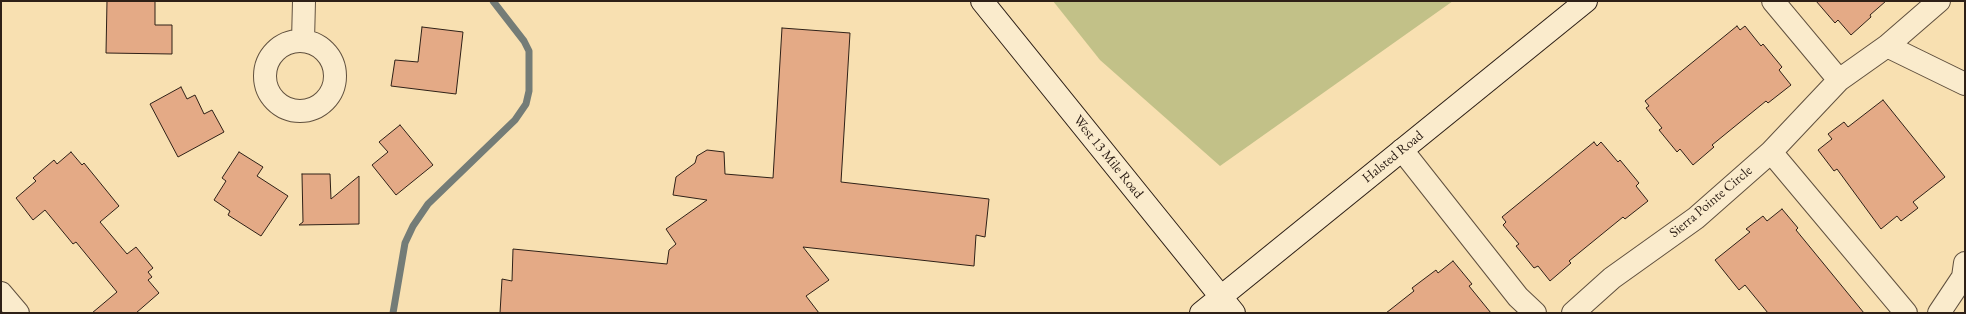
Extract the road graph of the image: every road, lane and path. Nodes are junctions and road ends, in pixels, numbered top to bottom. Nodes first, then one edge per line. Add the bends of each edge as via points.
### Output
1 (304, 1) edge
2 (982, 1) edge
3 (1586, 1) edge
4 (1773, 1) edge
5 (1939, 1) edge
6 (303, 41) dead end
7 (1887, 46) junction
8 (1839, 80) junction
9 (1965, 84) edge
10 (1402, 150) junction
11 (1771, 152) junction
12 (1965, 263) edge
13 (1, 293) edge
14 (1227, 305) edge
15 (18, 313) edge
16 (1201, 313) edge
17 (1535, 313) edge
18 (1574, 313) edge
19 (1906, 313) edge
20 (1940, 313) edge

1 - 6 street
2 - 14 street, West 13 Mile Road
3 - 10 street, Halsted Road
4 - 8 street
5 - 7 street, Sierra Pointe Circle
7 - 8 street, Sierra Pointe Circle
7 - 9 street
8 - 11 street, Sierra Pointe Circle
10 - 14 street, Halsted Road
10 - 17 street via 1518,297
11 - 18 street, Sierra Pointe Circle via 1696,218 1612,278
11 - 19 street
12 - 20 street via 1963,277
13 - 15 street
14 - 16 street, Halsted Road

